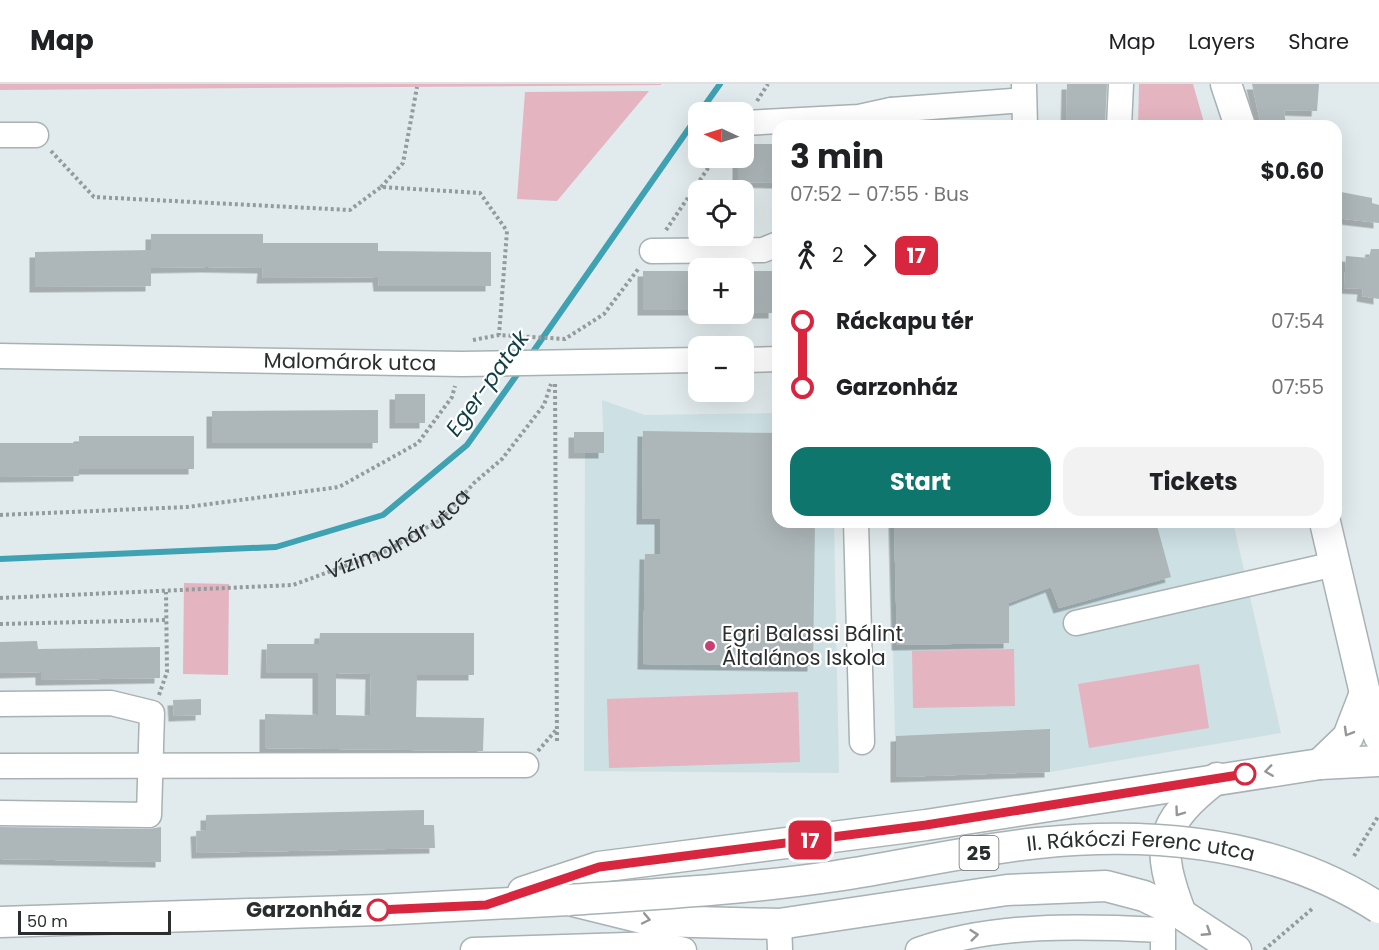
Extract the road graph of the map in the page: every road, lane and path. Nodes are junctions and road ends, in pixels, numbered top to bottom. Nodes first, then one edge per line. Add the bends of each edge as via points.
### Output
1 (1121, 84) edge
2 (1226, 84) edge
3 (417, 87) dead end
4 (1024, 92) edge
5 (890, 118) edge
6 (802, 120) edge
7 (1025, 120) edge
8 (1119, 120) edge
9 (1238, 120) edge
10 (754, 122) edge
11 (772, 122) edge
12 (0, 135) edge
13 (36, 135) joint
14 (381, 187) junction
15 (772, 246) edge
16 (652, 251) dead end
17 (565, 339) dead end
18 (0, 356) edge
19 (772, 359) edge
20 (754, 360) edge
21 (688, 361) edge
22 (556, 367) junction
23 (452, 398) dead end
24 (0, 515) edge
25 (856, 528) edge
26 (1326, 528) edge
27 (1335, 564) junction
28 (166, 592) junction
29 (0, 598) edge
30 (166, 620) junction
31 (1076, 623) dead end
32 (0, 624) edge
33 (1365, 693) junction
34 (0, 704) edge
35 (152, 713) junction
36 (1379, 736) edge
37 (862, 742) dead end
38 (556, 743) dead end
39 (1379, 761) edge
40 (1320, 764) junction
41 (526, 765) dead end
42 (0, 766) edge
43 (152, 766) junction
44 (1217, 778) junction
45 (0, 813) edge
46 (1379, 815) edge
47 (1354, 856) dead end
48 (1165, 860) junction
49 (1106, 886) junction
50 (569, 900) junction
51 (486, 905) junction
52 (1379, 908) edge
53 (1312, 909) dead end
54 (1181, 914) junction
55 (0, 922) edge
56 (780, 937) edge
57 (473, 950) edge
58 (684, 950) edge
59 (918, 950) edge
60 (1163, 950) edge
61 (1236, 950) edge
62 (1264, 950) edge

1 - 8 street
2 - 9 main road
3 - 14 path via 403,163
4 - 5 street
4 - 7 street
5 - 6 street
10 - 11 street
12 - 13 street
13 - 14 path via 94,197 350,210
14 - 17 path via 480,194 507,231 499,335
15 - 16 street via 763,250
18 - 22 street, Malomárok utca
19 - 20 street
21 - 22 street, Malomárok utca
22 - 28 path, Vízimolnár utca via 544,405 502,459 442,519 386,550 293,585
22 - 38 path
23 - 24 path via 418,443 339,488 187,507
25 - 37 street
26 - 27 main road
27 - 31 street
27 - 33 main road
28 - 29 path, Vízimolnár utca
28 - 30 path
30 - 32 path
30 - 35 path via 167,672
33 - 36 main road
33 -> 40 main road via 1348,736
34 - 35 street via 111,703
35 - 43 street
39 - 40 main road, II. Rákóczi Ferenc utca
40 -> 44 main road, II. Rákóczi Ferenc utca
41 - 43 street
42 - 43 street
43 - 45 street via 149,815
44 -> 48 main road via 1187,802 1170,826
44 - 51 main road, II. Rákóczi Ferenc utca via 926,825 599,867
46 - 47 path
48 - 49 main road via 1136,879
48 - 54 main road
49 - 54 main road, II. Rákóczi Ferenc utca via 1144,896
49 - 56 main road, II. Rákóczi Ferenc utca via 1007,890
50 - 51 main road, II. Rákóczi Ferenc utca / 25
50 - 52 main road, II. Rákóczi Ferenc utca / 25, bridge via 835,876 1038,843 1144,839 1220,845 1288,864 1355,892
50 -> 56 main road, II. Rákóczi Ferenc utca via 654,921
51 - 55 main road, II. Rákóczi Ferenc utca / 25
53 - 62 path
54 -> 61 main road, II. Rákóczi Ferenc utca
57 - 58 street via 659,944
59 -> 60 street via 953,937 1098,926 1163,930

